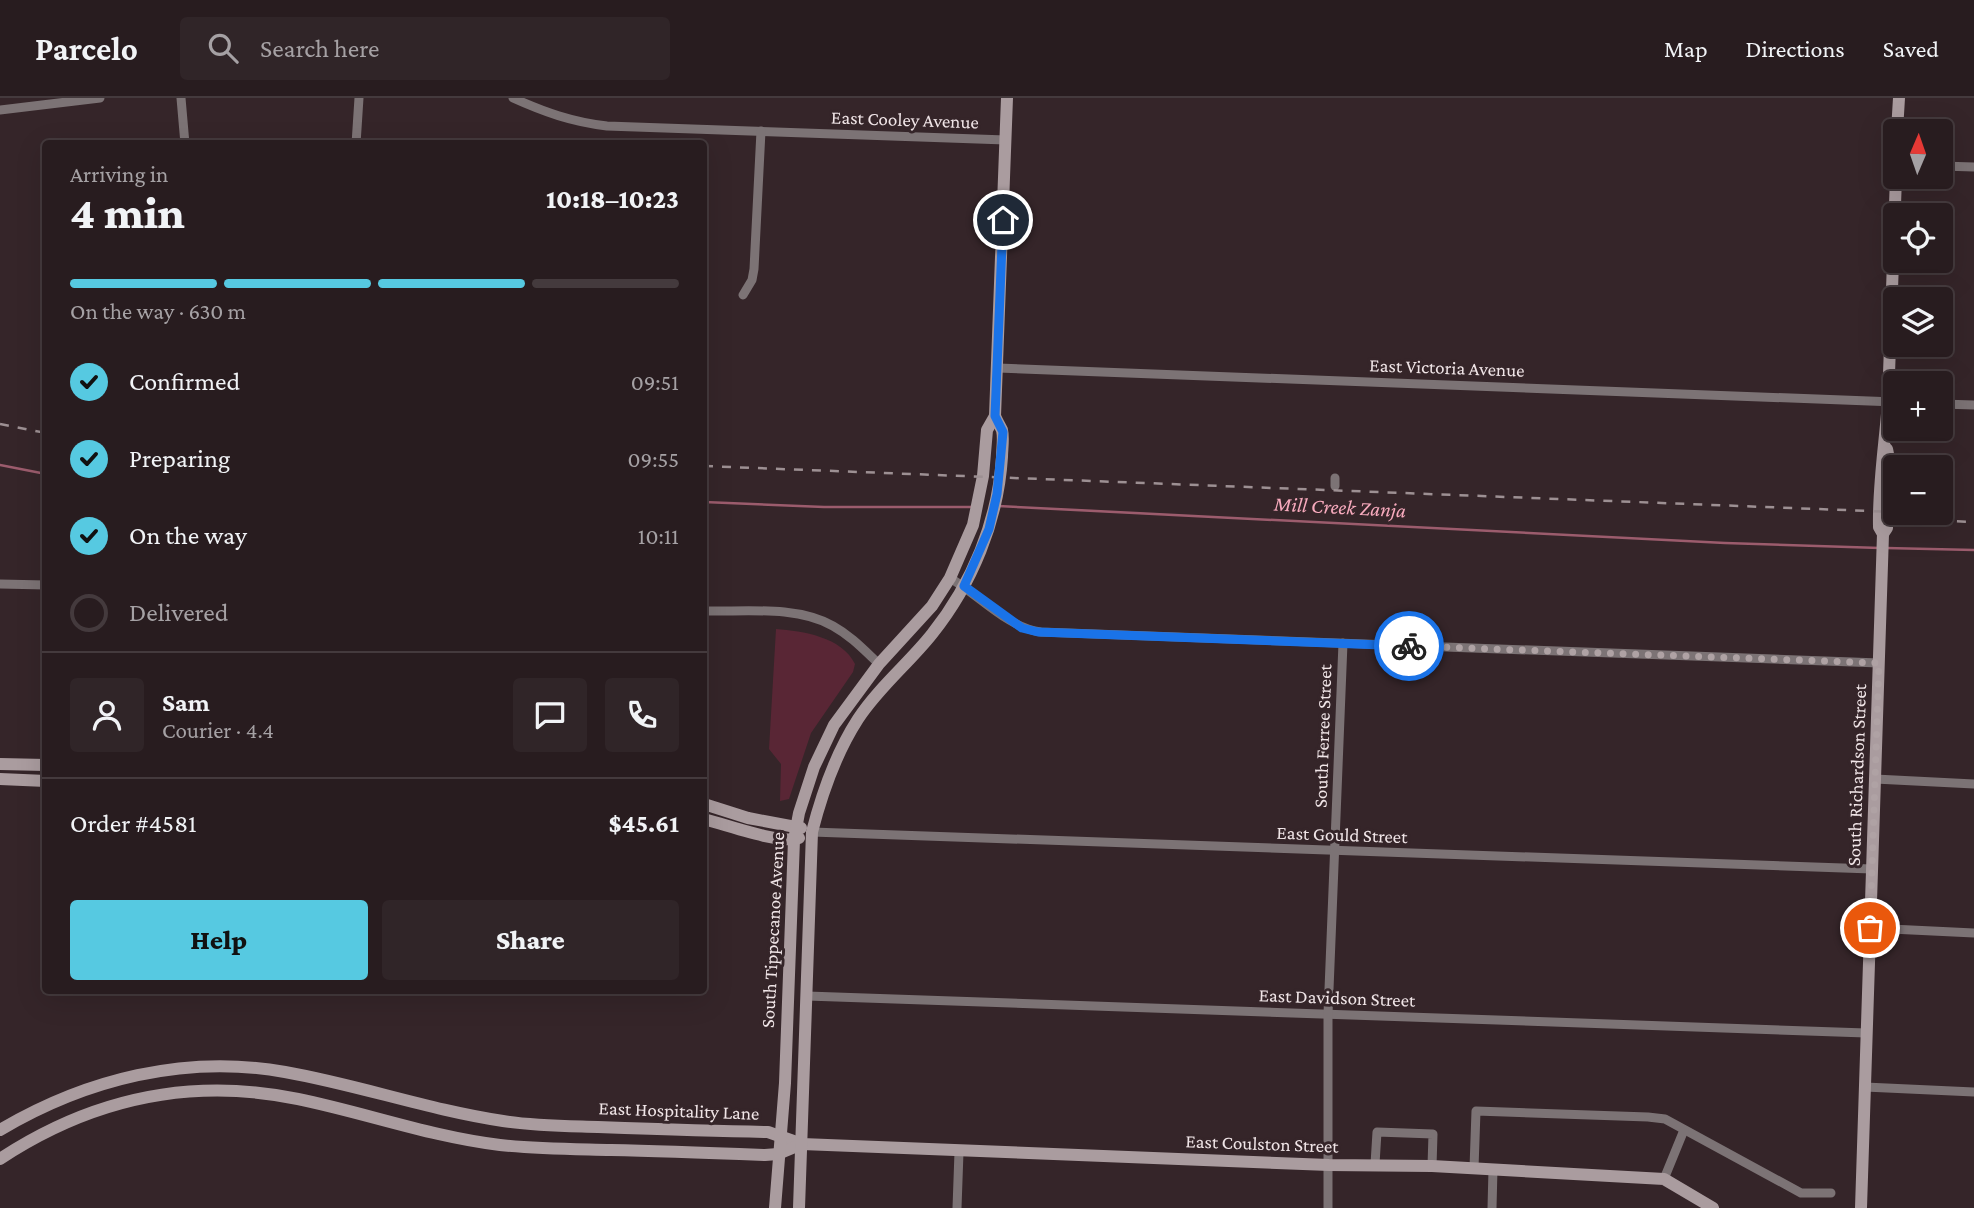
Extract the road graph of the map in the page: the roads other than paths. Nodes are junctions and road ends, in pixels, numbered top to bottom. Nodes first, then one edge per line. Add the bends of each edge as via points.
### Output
1 (100, 98) edge
2 (181, 98) edge
3 (359, 98) edge
4 (513, 98) edge
5 (1007, 98) edge
6 (1899, 98) edge
7 (0, 110) edge
8 (1898, 119) edge
9 (761, 131) junction
10 (185, 140) edge
11 (356, 140) edge
12 (1006, 140) junction
13 (1953, 166) edge
14 (1974, 167) edge
15 (1896, 189) edge
16 (743, 295) dead end
17 (998, 368) junction
18 (1892, 371) edge
19 (1883, 402) edge
20 (1953, 404) edge
21 (1974, 405) edge
22 (995, 416) junction
23 (1885, 441) edge
24 (950, 578) junction
25 (0, 584) edge
26 (42, 585) edge
27 (964, 586) junction
28 (707, 611) edge
29 (1343, 643) junction
30 (1879, 663) junction
31 (879, 664) junction
32 (893, 675) junction
33 (0, 764) edge
34 (42, 765) edge
35 (0, 779) edge
36 (1875, 779) junction
37 (42, 781) edge
38 (1974, 784) edge
39 (707, 805) edge
40 (707, 820) edge
41 (796, 825) junction
42 (812, 832) junction
43 (794, 840) junction
44 (1336, 851) junction
45 (1872, 869) junction
46 (1870, 928) junction
47 (1974, 933) edge
48 (807, 996) junction
49 (1328, 1014) junction
50 (1866, 1033) junction
51 (1865, 1087) junction
52 (1974, 1092) edge
53 (0, 1130) edge
54 (1685, 1130) junction
55 (781, 1136) junction
56 (802, 1144) junction
57 (959, 1152) junction
58 (778, 1154) junction
59 (0, 1159) edge
60 (1375, 1164) junction
61 (1329, 1165) junction
62 (1432, 1166) junction
63 (1474, 1168) junction
64 (1493, 1169) junction
65 (1664, 1179) junction
66 (1831, 1193) dead end
67 (775, 1208) edge
68 (799, 1208) edge
69 (957, 1208) edge
70 (1328, 1208) edge
71 (1492, 1208) edge
72 (1713, 1208) edge
73 (1861, 1208) edge

1 - 7 street
2 - 10 street
3 - 11 street
4 - 9 street, East Cooley Avenue via 586,124
5 - 12 main road, South Tippecanoe Avenue
6 - 8 main road
9 - 12 street, East Cooley Avenue
9 - 16 street via 754,269
12 - 17 main road, South Tippecanoe Avenue
13 - 14 street
15 - 18 main road
17 - 19 street, East Victoria Avenue
17 - 22 main road, South Tippecanoe Avenue
20 - 21 street
22 - 24 main road, South Tippecanoe Avenue via 987,430 973,526
22 - 27 main road, South Tippecanoe Avenue via 1003,432 997,494
23 - 30 main road, South Richardson Street via 1890,464
24 - 27 street
24 - 31 main road, South Tippecanoe Avenue
25 - 26 street
27 - 29 street via 1031,631
27 - 32 main road, South Tippecanoe Avenue via 931,635
28 - 31 street via 805,616 849,636
29 - 30 street
29 - 44 street, South Ferree Street
30 - 36 main road, South Richardson Street
31 - 32 main road
31 - 41 main road, South Tippecanoe Avenue via 824,744
32 - 42 main road, South Tippecanoe Avenue via 846,738
33 - 34 main road
35 - 37 main road
36 - 38 street
36 - 45 main road, South Richardson Street
39 - 41 main road via 748,818
40 - 43 main road
41 - 42 main road
41 - 43 main road, South Tippecanoe Avenue
42 - 43 main road
42 - 44 street, East Gould Street
42 - 48 main road, South Tippecanoe Avenue
43 - 55 main road, South Tippecanoe Avenue
44 - 45 street, East Gould Street
44 - 49 street, South Ferree Street
45 - 46 main road, South Richardson Street
46 - 47 street
46 - 50 main road, South Richardson Street
48 - 49 street, East Davidson Street
48 - 56 main road, South Tippecanoe Avenue
49 - 50 street, East Davidson Street
49 - 61 street, South Ferree Street
50 - 51 main road, South Richardson Street
51 - 52 street
51 - 73 main road, South Richardson Street
53 - 55 main road, East Hospitality Lane via 97,1085 166,1070 223,1067 309,1077 505,1122
54 - 63 street via 1665,1119 1648,1117 1476,1111
54 - 65 street
54 - 66 street via 1801,1193
55 - 56 main road, East Hospitality Lane
55 - 58 main road, South Tippecanoe Avenue
56 - 57 main road, East Coulston Street
56 - 58 main road
56 - 68 main road, South Tippecanoe Avenue
57 - 61 main road, East Coulston Street
57 - 69 street
58 - 59 main road via 499,1145 300,1099 220,1091 137,1098 106,1107 53,1128
58 - 67 main road, South Tippecanoe Avenue
60 - 61 main road, East Coulston Street
60 - 62 main road, East Coulston Street
60 - 62 street via 1377,1132 1433,1134
61 - 70 street, South Ferree Street
62 - 63 main road, East Coulston Street
63 - 64 main road, East Coulston Street
64 - 65 main road, East Coulston Street
64 - 71 street
65 - 72 main road, East Coulston Street

